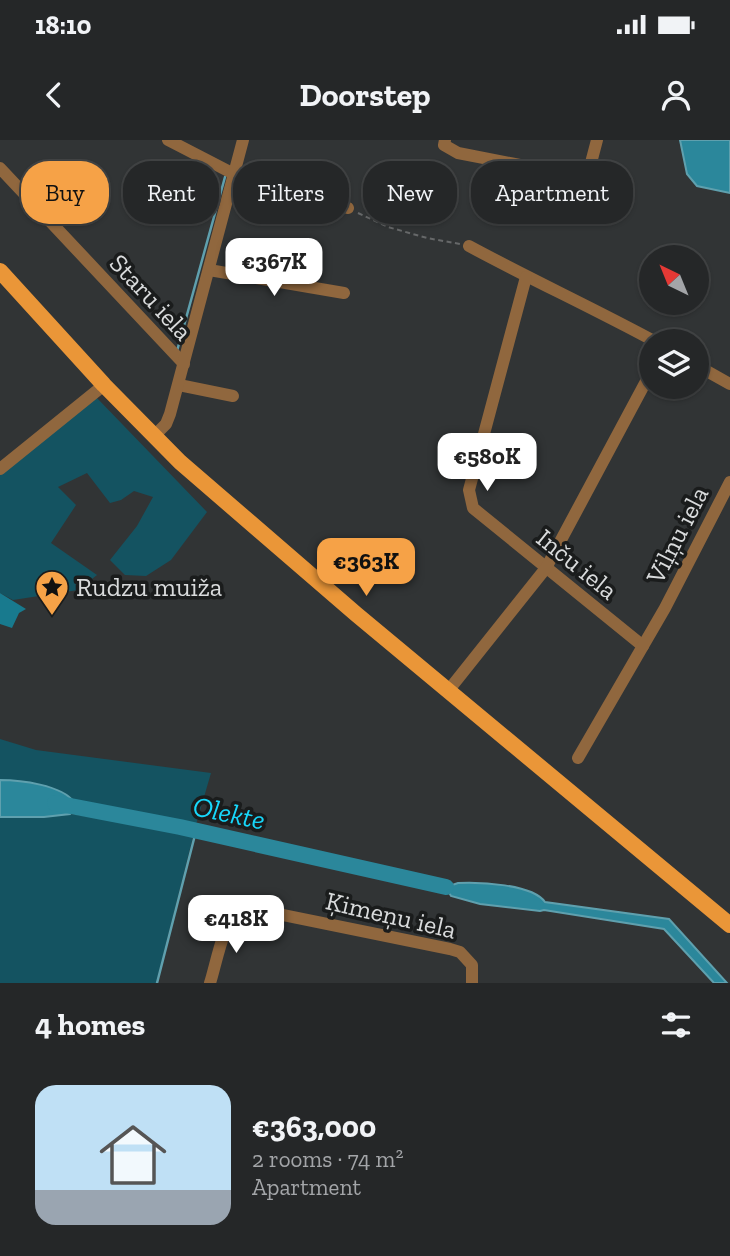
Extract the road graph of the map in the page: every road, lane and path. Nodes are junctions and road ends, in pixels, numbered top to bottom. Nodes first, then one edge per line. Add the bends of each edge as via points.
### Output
1 (168, 140) edge
2 (243, 140) edge
3 (445, 140) edge
4 (597, 140) edge
5 (237, 161) edge
6 (0, 169) edge
7 (233, 173) edge
8 (233, 178) edge
9 (349, 208) edge
10 (469, 246) joint
11 (209, 270) junction
12 (0, 271) edge
13 (526, 277) junction
14 (344, 293) dead end
15 (639, 333) edge
16 (184, 364) junction
17 (709, 372) edge
18 (730, 384) edge
19 (104, 385) junction
20 (178, 385) junction
21 (639, 394) edge
22 (233, 396) dead end
23 (154, 436) junction
24 (0, 469) edge
25 (730, 482) edge
26 (546, 568) junction
27 (643, 646) junction
28 (448, 691) junction
29 (578, 758) dead end
30 (730, 925) edge
31 (210, 983) edge
32 (472, 983) edge

1 - 7 street
2 - 5 street
3 - 4 street via 444,145 458,153 587,178
6 - 16 street, Staru iela
8 - 11 street
9 - 10 path via 388,227
10 - 13 street
11 - 14 street
11 - 16 street
12 - 19 main road
13 - 15 street
13 - 26 street, Inču iela via 469,490 473,508
16 - 20 street
17 - 18 street
19 - 23 main road
19 - 24 street
20 - 22 street
20 - 23 street via 166,424
21 - 26 street
23 - 28 main road
25 - 27 street, Viļņu iela
26 - 27 street, Inču iela
26 - 28 street
27 - 29 street, Viļņu iela
28 - 30 main road
31 - 32 street, Ķimeņu iela via 229,923 236,912 253,909 460,952 472,965

